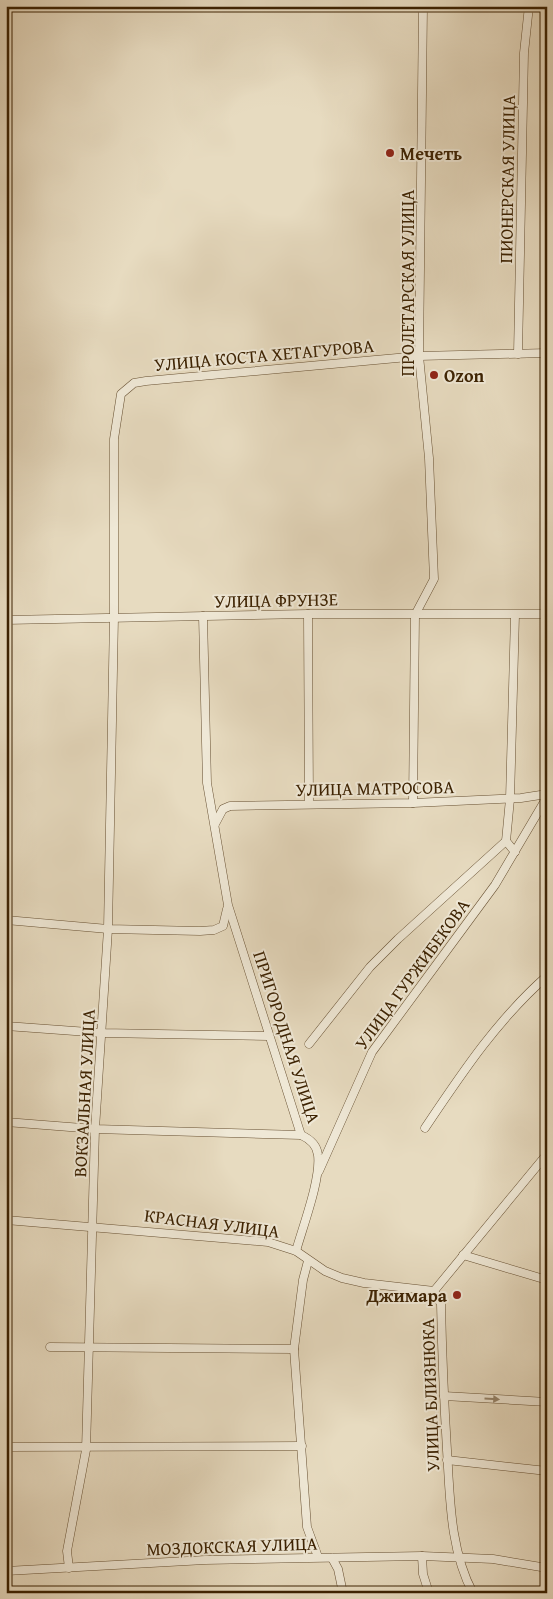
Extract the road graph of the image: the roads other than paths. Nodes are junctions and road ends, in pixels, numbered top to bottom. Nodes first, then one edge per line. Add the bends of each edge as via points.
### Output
1 (423, 6) edge
2 (529, 6) edge
3 (547, 353) edge
4 (518, 354) junction
5 (419, 356) junction
6 (134, 383) joint
7 (308, 614) junction
8 (515, 614) junction
9 (547, 614) edge
10 (415, 615) junction
11 (203, 616) junction
12 (114, 617) junction
13 (6, 620) edge
14 (547, 795) edge
15 (510, 799) junction
16 (413, 803) junction
17 (309, 804) junction
18 (215, 826) junction
19 (506, 841) junction
20 (515, 852) junction
21 (228, 905) junction
22 (6, 920) edge
23 (108, 929) junction
24 (547, 976) edge
25 (6, 1026) edge
26 (102, 1033) junction
27 (268, 1036) junction
28 (309, 1044) dead end
29 (6, 1122) edge
30 (96, 1128) junction
31 (425, 1128) dead end
32 (301, 1135) junction
33 (546, 1156) edge
34 (316, 1177) junction
35 (6, 1220) edge
36 (92, 1226) junction
37 (296, 1252) junction
38 (463, 1255) junction
39 (308, 1261) junction
40 (547, 1280) edge
41 (434, 1291) junction
42 (50, 1348) dead end
43 (88, 1348) junction
44 (294, 1349) junction
45 (444, 1396) junction
46 (547, 1402) edge
47 (6, 1446) edge
48 (302, 1446) junction
49 (86, 1447) junction
50 (448, 1460) junction
51 (547, 1470) edge
52 (422, 1556) junction
53 (318, 1557) junction
54 (460, 1557) junction
55 (332, 1558) junction
56 (69, 1568) junction
57 (547, 1568) edge
58 (6, 1571) edge
59 (343, 1593) edge
60 (429, 1593) edge
61 (473, 1593) edge

1 - 5 street, ПРОЛЕТАРСКАЯ УЛИЦА
2 - 4 street, ПИОНЕРСКАЯ УЛИЦА via 524,53
3 - 4 street, УЛИЦА КОСТА ХЕТАГУРОВА
4 - 5 street, УЛИЦА КОСТА ХЕТАГУРОВА
5 - 6 street, УЛИЦА КОСТА ХЕТАГУРОВА
5 - 10 street, ПРОЛЕТАРСКАЯ УЛИЦА via 429,458 434,579
6 - 12 street, ВОКЗАЛЬНАЯ УЛИЦА via 121,394 114,439
7 - 10 street, УЛИЦА ФРУНЗЕ
7 - 11 street, УЛИЦА ФРУНЗЕ
7 - 17 street
8 - 9 street, УЛИЦА ФРУНЗЕ
8 - 10 street, УЛИЦА ФРУНЗЕ
8 - 15 street
10 - 16 street
11 - 12 street, УЛИЦА ФРУНЗЕ
11 - 18 street, ПРИГОРОДНАЯ УЛИЦА via 207,783
12 - 13 street, УЛИЦА ФРУНЗЕ
12 - 23 street, ВОКЗАЛЬНАЯ УЛИЦА
14 - 15 street, УЛИЦА МАТРОСОВА
14 - 20 street, УЛИЦА ГУРЖИБЕКОВА
15 - 16 street, УЛИЦА МАТРОСОВА
15 - 19 street
16 - 17 street, УЛИЦА МАТРОСОВА
17 - 18 street, УЛИЦА МАТРОСОВА via 230,806 222,809
18 - 21 street, ПРИГОРОДНАЯ УЛИЦА
19 - 20 street
19 - 28 street, УЛИЦА ГУРЖИБЕКОВА via 377,960
20 - 34 street, УЛИЦА ГУРЖИБЕКОВА via 462,932 372,1052
21 - 23 street via 223,926 214,930
21 - 27 street, ПРИГОРОДНАЯ УЛИЦА
22 - 23 street
23 - 26 street, ВОКЗАЛЬНАЯ УЛИЦА
24 - 31 street via 526,994 485,1041
25 - 26 street
26 - 27 street
26 - 30 street, ВОКЗАЛЬНАЯ УЛИЦА
27 - 32 street, ПРИГОРОДНАЯ УЛИЦА
29 - 30 street
30 - 32 street
30 - 36 street, ВОКЗАЛЬНАЯ УЛИЦА
32 - 34 street, ПРИГОРОДНАЯ УЛИЦА via 315,1145 318,1155
33 - 38 street
34 - 37 street, ПРИГОРОДНАЯ УЛИЦА
35 - 36 street, КРАСНАЯ УЛИЦА
36 - 37 street, КРАСНАЯ УЛИЦА via 248,1239
36 - 43 street, ВОКЗАЛЬНАЯ УЛИЦА
37 - 39 street, КРАСНАЯ УЛИЦА
38 - 40 street
38 - 41 street
39 - 41 street, КРАСНАЯ УЛИЦА via 342,1278
39 - 44 street
41 - 45 street, УЛИЦА БЛИЗНЮКА via 441,1304
42 - 43 street
43 - 44 street
43 - 49 street, ВОКЗАЛЬНАЯ УЛИЦА
44 - 48 street
45 -> 46 street
45 - 50 street, УЛИЦА БЛИЗНЮКА
47 - 49 street
48 - 49 street
48 - 53 street via 308,1527
49 - 56 street, ВОКЗАЛЬНАЯ УЛИЦА via 67,1552
50 - 51 street
50 - 54 street, УЛИЦА БЛИЗНЮКА via 449,1490
52 - 54 street, МОЗДОКСКАЯ УЛИЦА
52 - 55 street, МОЗДОКСКАЯ УЛИЦА
52 - 60 street
53 - 55 street, МОЗДОКСКАЯ УЛИЦА
53 - 56 street, МОЗДОКСКАЯ УЛИЦА
54 - 57 street, МОЗДОКСКАЯ УЛИЦА
54 - 61 street, УЛИЦА БЛИЗНЮКА
55 - 59 street
56 - 58 street, МОЗДОКСКАЯ УЛИЦА

